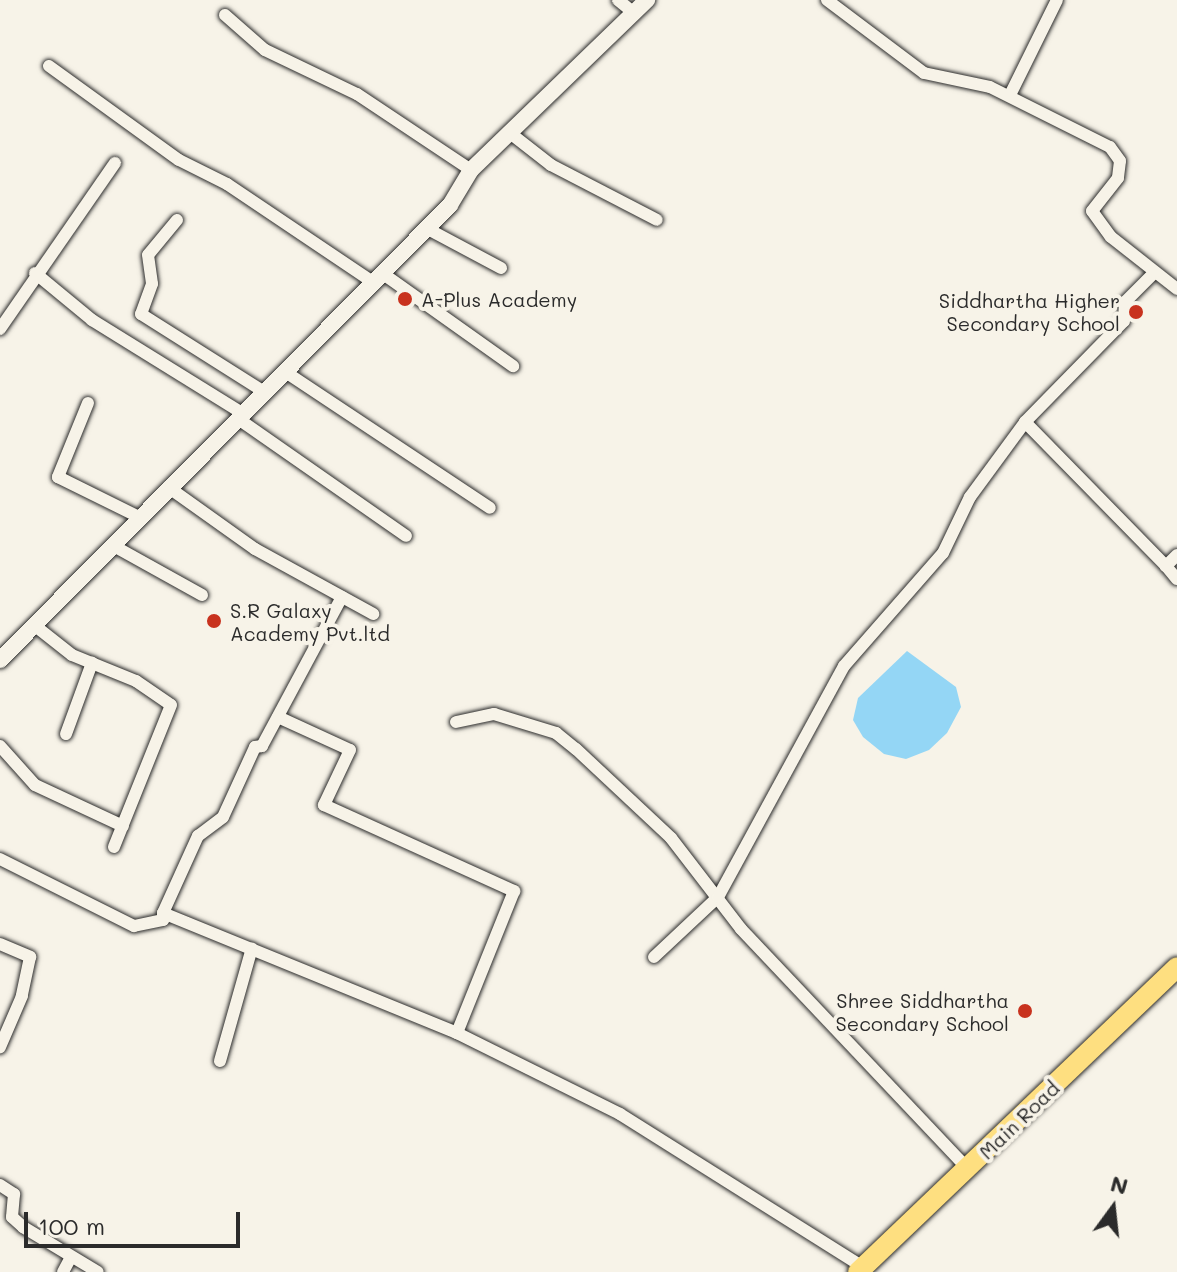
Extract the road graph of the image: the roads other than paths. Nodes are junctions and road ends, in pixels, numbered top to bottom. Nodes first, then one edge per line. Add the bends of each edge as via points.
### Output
1 (618, 0) edge
2 (647, 0) edge
3 (827, 0) edge
4 (1057, 0) edge
5 (634, 13) junction
6 (225, 15) dead end
7 (49, 66) dead end
8 (1010, 95) junction
9 (510, 133) junction
10 (115, 163) dead end
11 (471, 170) junction
12 (177, 220) dead end
13 (657, 220) dead end
14 (426, 228) junction
15 (501, 268) dead end
16 (1155, 272) junction
17 (35, 273) junction
18 (377, 278) junction
19 (1177, 289) edge
20 (0, 329) edge
21 (513, 366) dead end
22 (284, 371) junction
23 (263, 391) junction
24 (88, 403) dead end
25 (240, 415) junction
26 (1025, 422) junction
27 (168, 487) junction
28 (490, 508) dead end
29 (139, 517) junction
30 (406, 536) dead end
31 (112, 545) junction
32 (1177, 555) edge
33 (1166, 566) junction
34 (1177, 579) edge
35 (202, 595) dead end
36 (342, 597) junction
37 (373, 614) dead end
38 (34, 625) junction
39 (0, 660) edge
40 (92, 663) junction
41 (278, 717) junction
42 (456, 722) dead end
43 (66, 734) dead end
44 (0, 746) edge
45 (123, 826) junction
46 (114, 847) dead end
47 (0, 859) edge
48 (718, 897) junction
49 (163, 913) junction
50 (0, 944) edge
51 (252, 948) junction
52 (654, 957) dead end
53 (1177, 967) edge
54 (457, 1033) junction
55 (0, 1047) edge
56 (220, 1061) dead end
57 (968, 1169) junction
58 (0, 1185) edge
59 (71, 1257) junction
60 (861, 1270) edge
61 (63, 1272) edge
62 (98, 1272) edge

1 - 5 street
2 - 5 street
3 - 8 street via 924,73
4 - 8 street
5 - 9 street
6 - 11 street via 265,50 357,94
7 - 18 street via 179,160
8 - 16 street via 1110,147 1120,161 1118,178 1092,211 1111,237
9 - 11 street
9 - 13 street via 551,165
10 - 17 street
11 - 14 street via 450,205
12 - 23 street via 148,255 152,284 141,314
14 - 15 street
14 - 18 street
16 - 19 street
16 - 26 street via 1125,302 1124,321
17 - 20 street
17 - 25 street via 92,320
18 - 21 street
18 - 22 street
22 - 23 street
22 - 28 street
23 - 25 street
24 - 29 street via 62,456 58,477
25 - 27 street
25 - 30 street
26 - 33 street
26 - 48 street via 970,497 943,553 844,666
27 - 29 street
27 - 36 street via 255,549
29 - 31 street
31 - 35 street
31 - 38 street
32 - 33 street
33 - 34 street
36 - 37 street
36 - 41 street
38 - 39 street
38 - 40 street via 72,655
40 - 43 street
40 - 45 street via 136,681 171,705
41 - 49 street via 262,746 255,747 223,817 198,836
41 - 54 street via 350,750 324,805 514,891
42 - 48 street via 494,714 556,733 671,838
44 - 45 street via 35,785
45 - 46 street
47 - 49 street via 134,926 163,920
48 - 52 street
48 - 57 street via 741,929
49 - 51 street
50 - 55 street via 30,957 22,996
51 - 54 street
51 - 56 street
53 - 57 main road, Main Road
54 - 60 street via 620,1114
57 - 60 main road, Main Road
58 - 59 street via 14,1194 12,1217
59 - 61 street
59 - 62 street

